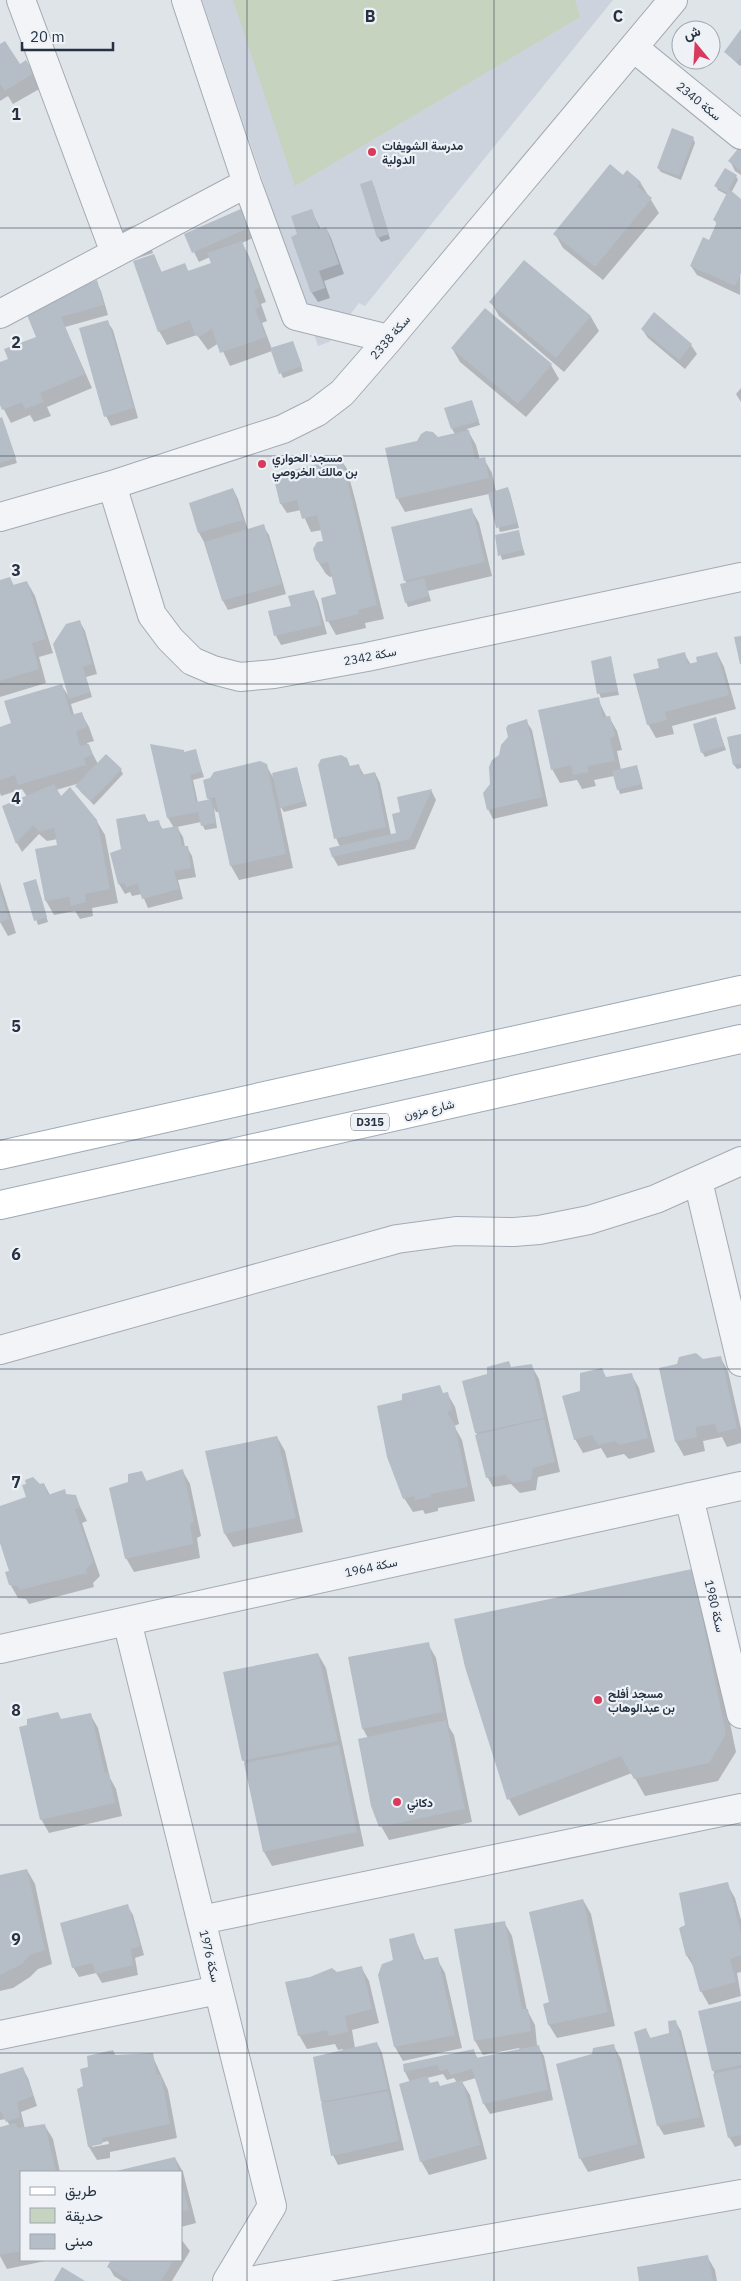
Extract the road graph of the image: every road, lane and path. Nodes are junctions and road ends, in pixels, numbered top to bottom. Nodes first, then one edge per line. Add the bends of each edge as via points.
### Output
1 (21, 0) edge
2 (186, 0) edge
3 (673, 0) edge
4 (634, 48) junction
5 (741, 135) edge
6 (247, 183) junction
7 (115, 253) junction
8 (0, 314) edge
9 (389, 339) junction
10 (112, 485) junction
11 (0, 518) edge
12 (741, 577) edge
13 (741, 990) edge
14 (741, 1039) edge
15 (0, 1155) edge
16 (741, 1160) edge
17 (698, 1181) junction
18 (0, 1205) edge
19 (0, 1350) edge
20 (741, 1362) edge
21 (741, 1486) edge
22 (690, 1497) junction
23 (127, 1621) junction
24 (0, 1649) edge
25 (741, 1714) edge
26 (741, 1808) edge
27 (201, 1920) junction
28 (218, 1990) junction
29 (0, 2035) edge
30 (741, 2194) edge
31 (227, 2281) edge
32 (250, 2281) edge

1 - 7 street
2 - 6 street
3 - 4 street, سكة 2338
4 - 5 street, سكة 2340
4 - 9 street, سكة 2338
6 - 7 street
6 - 9 street via 296,316
7 - 8 street
9 - 10 street, سكة 2338 via 342,392 317,412 283,429
10 - 11 street, سكة 2338
10 - 12 street, سكة 2342 via 152,615 192,661 240,677 367,657
13 - 15 main road
14 - 18 main road, شارع مزون / D315
16 - 17 street
17 - 19 street via 613,1213 564,1226 514,1232 456,1231 397,1239
17 - 20 street
21 - 22 street, سكة 1964
22 - 23 street, سكة 1964
22 - 25 street, سكة 1980
23 - 24 street, سكة 1964
23 - 27 street, سكة 1976
26 - 27 street
27 - 28 street, سكة 1976
28 - 29 street
28 - 31 street, سكة 1976 via 272,2206
30 - 32 street

